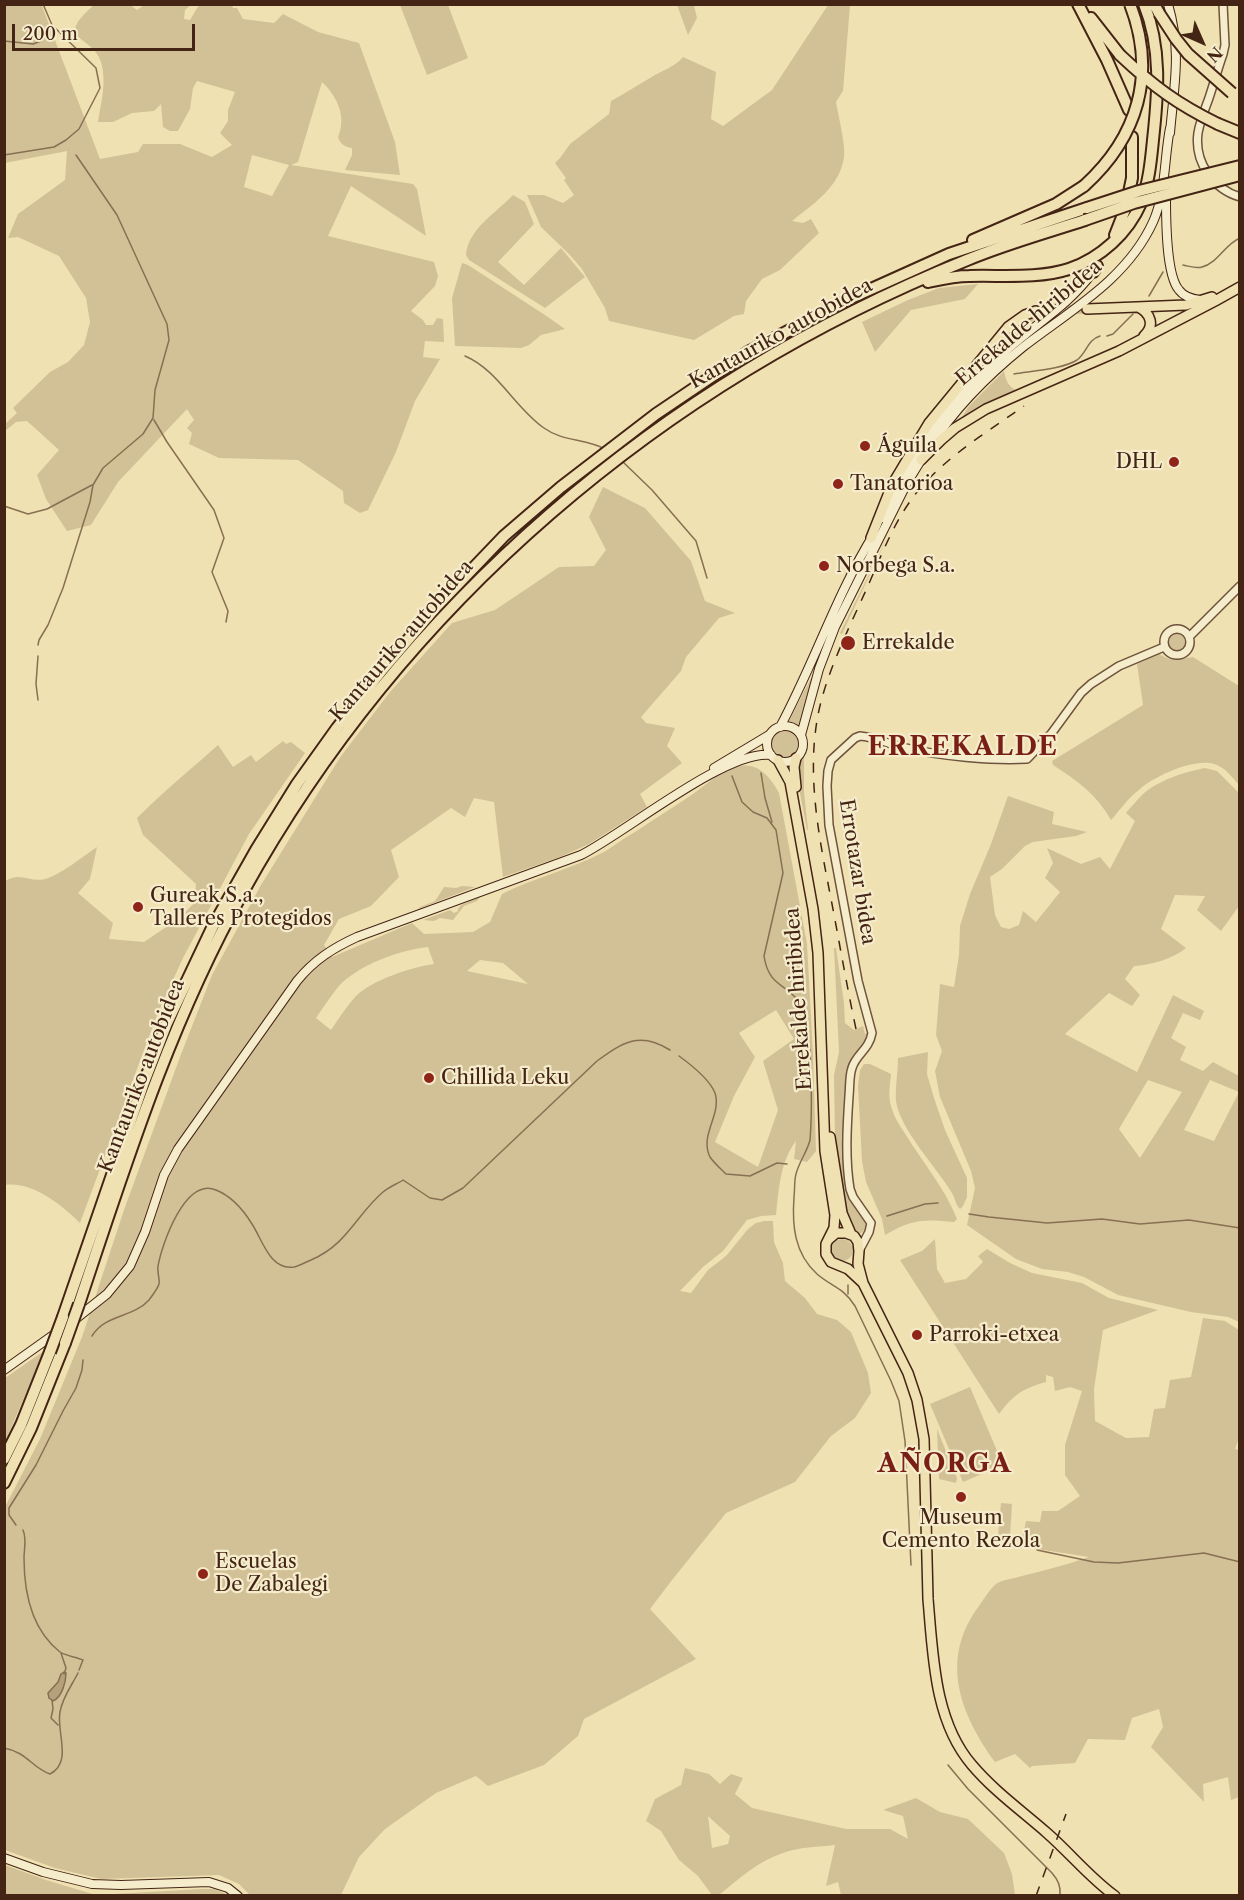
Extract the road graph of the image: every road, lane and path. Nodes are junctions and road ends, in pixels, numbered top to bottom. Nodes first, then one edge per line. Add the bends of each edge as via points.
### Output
1 (1079, 4) edge
2 (1130, 4) edge
3 (1144, 4) edge
4 (1168, 4) edge
5 (1223, 7) edge
6 (1156, 9) edge
7 (1236, 96) edge
8 (1129, 110) dead end
9 (1170, 128) junction
10 (1239, 133) edge
11 (1132, 137) dead end
12 (1239, 166) edge
13 (1239, 175) edge
14 (1239, 197) edge
15 (1114, 236) dead end
16 (949, 254) junction
17 (1095, 269) dead end
18 (910, 284) junction
19 (1239, 286) edge
20 (1204, 301) junction
21 (1138, 307) junction
22 (1087, 309) tunnel mouth
23 (1036, 311) tunnel mouth
24 (1134, 344) junction
25 (921, 460) junction
26 (871, 538) junction
27 (1239, 586) edge
28 (1189, 637) junction
29 (1164, 647) junction
30 (780, 727) junction
31 (769, 735) junction
32 (801, 735) junction
33 (775, 758) junction
34 (796, 758) junction
35 (702, 779) junction
36 (867, 1235) junction
37 (853, 1236) junction
38 (829, 1239) junction
39 (859, 1253) junction
40 (841, 1267) junction
41 (863, 1283) junction
42 (4, 1370) edge
43 (4, 1459) edge
44 (4, 1483) edge
45 (4, 1858) edge
46 (1106, 1892) edge
47 (238, 1896) edge
48 (1115, 1896) edge

1 - 8 highway
1 - 10 highway, bridge via 1120,55 1153,85 1173,100
2 - 16 highway, bridge via 1141,45 1138,102 1122,143 1107,164 1084,186 1056,204
3 - 18 highway via 1156,55 1156,110 1149,173 1141,202 1129,224 1101,254 1068,270 966,276
4 - 9 main road via 1177,61
5 - 14 street via 1223,54 1201,121 1197,147 1210,179
6 - 7 highway, bridge via 1188,54
9 - 20 main road via 1166,224 1173,277 1183,294
9 - 25 main road, Errekalde hiribidea via 1157,210 1137,249 1097,292 1023,347 975,390
11 - 15 highway via 1132,178
12 - 16 highway, Kantauriko autobidea, bridge via 1138,191
13 - 18 highway, Kantauriko autobidea, bridge via 1134,203 970,258
16 - 43 highway, Kantauriko autobidea, bridge via 849,299 748,352 656,414 561,487 504,536 436,607 337,728 256,850 213,926 167,1023 50,1352
17 - 26 main road, Errekalde hiribidea via 1073,296 1009,348 950,408 914,459
18 - 44 highway, Kantauriko autobidea, bridge via 754,365 662,425 571,494 479,578 391,675 345,735 264,855 176,1028 80,1304
19 - 20 main road
19 - 24 main road
20 - 21 main road
21 - 22 main road
21 - 24 main road via 1148,314 1150,327
23 - 26 main road via 1008,327 930,423 892,485
24 - 25 main road via 986,409 955,428
25 - 32 main road, Errekalde hiribidea via 827,646
26 - 30 main road, Errekalde hiribidea
27 - 28 street
28 - 29 street via 1189,645 1181,654 1169,653
28 - 29 street via 1184,631 1172,630 1164,639
29 - 36 street, Errotazar bidea via 1119,666 1091,684 1027,759 942,754 860,736 831,760 827,786 829,825 858,981 872,1033 850,1074 847,1135 850,1189 871,1223
30 - 31 main road
30 - 32 main road via 789,726
31 - 33 main road via 767,746
31 - 35 main road via 721,762
32 - 34 main road via 802,750
33 - 34 main road via 787,762
33 - 35 main road via 761,754 743,758
33 - 38 main road, Errekalde hiribidea via 790,782 817,937 825,1151 835,1215
34 - 37 main road, Errekalde hiribidea via 795,778 822,941 832,1156 842,1214
35 - 42 main road via 581,855 357,938 320,957 297,981 178,1149 125,1274 97,1303
36 - 37 street
36 - 39 street
37 - 38 main road via 841,1232
37 - 39 main road
38 - 40 main road via 825,1250 828,1259
39 - 40 main road via 853,1263
39 - 41 main road
40 - 41 main road
41 - 46 main road via 908,1373 920,1414 929,1608 947,1724 973,1766 1063,1847
45 - 47 main road via 92,1884 210,1882
46 - 48 main road

